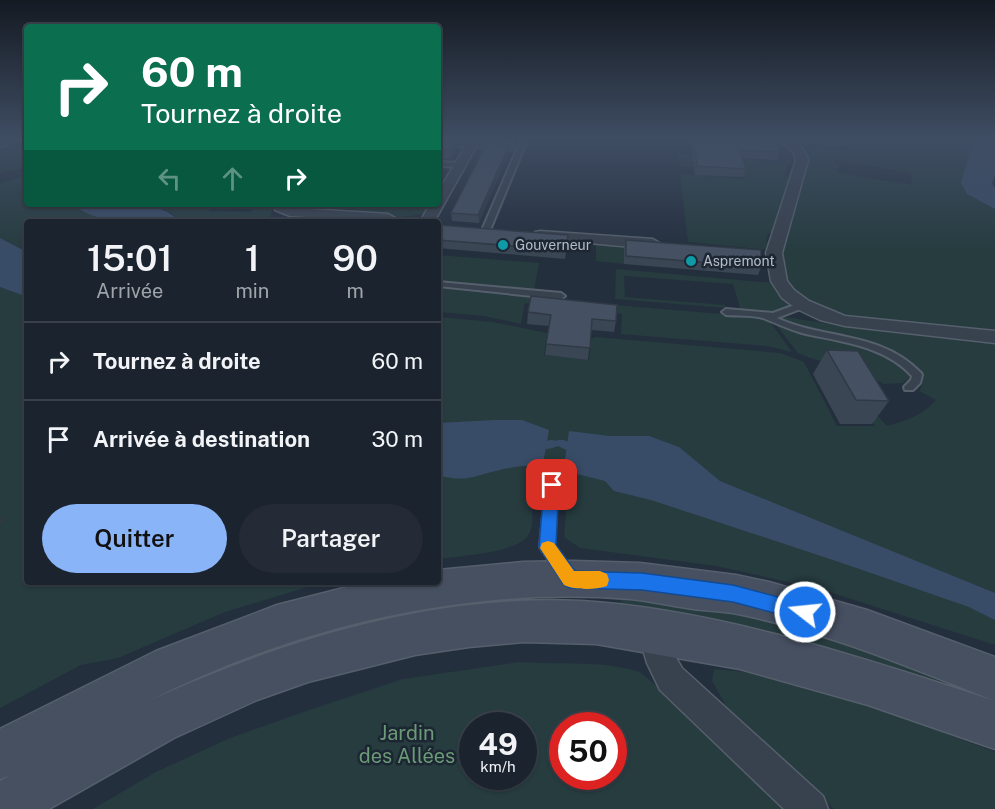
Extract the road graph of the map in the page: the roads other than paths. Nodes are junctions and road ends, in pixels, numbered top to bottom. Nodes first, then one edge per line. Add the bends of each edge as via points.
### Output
1 (454, 176) edge
2 (507, 176) edge
3 (795, 176) edge
4 (441, 198) edge
5 (282, 207) edge
6 (390, 219) edge
7 (466, 228) edge
8 (491, 231) joint
9 (529, 234) edge
10 (663, 244) edge
11 (441, 284) edge
12 (561, 296) dead end
13 (803, 305) junction
14 (726, 312) dead end
15 (765, 316) junction
16 (995, 337) edge
17 (909, 387) dead end
18 (552, 485) dead end
19 (570, 579) junction
20 (592, 623) junction
21 (653, 632) junction
22 (995, 679) edge
23 (995, 725) edge
24 (0, 755) edge
25 (2, 809) edge
26 (810, 809) edge

1 - 4 street
2 - 8 lane
3 - 13 street via 768,253 779,281
5 - 6 street
7 - 8 street
9 - 10 street
11 - 12 lane
13 - 15 lane via 780,315
13 - 16 street via 845,321
14 - 15 lane
15 - 17 lane via 895,356 917,375
18 - 19 lane via 547,547
19 - 20 street via 589,605
19 - 22 main road via 642,581 733,593 780,604
19 - 24 main road via 444,589 348,605 304,618 233,641 159,672
20 - 21 main road
20 - 25 main road via 529,621 460,626 389,638 319,658 159,720
21 - 23 main road via 755,650 822,668
21 - 26 street via 671,679

